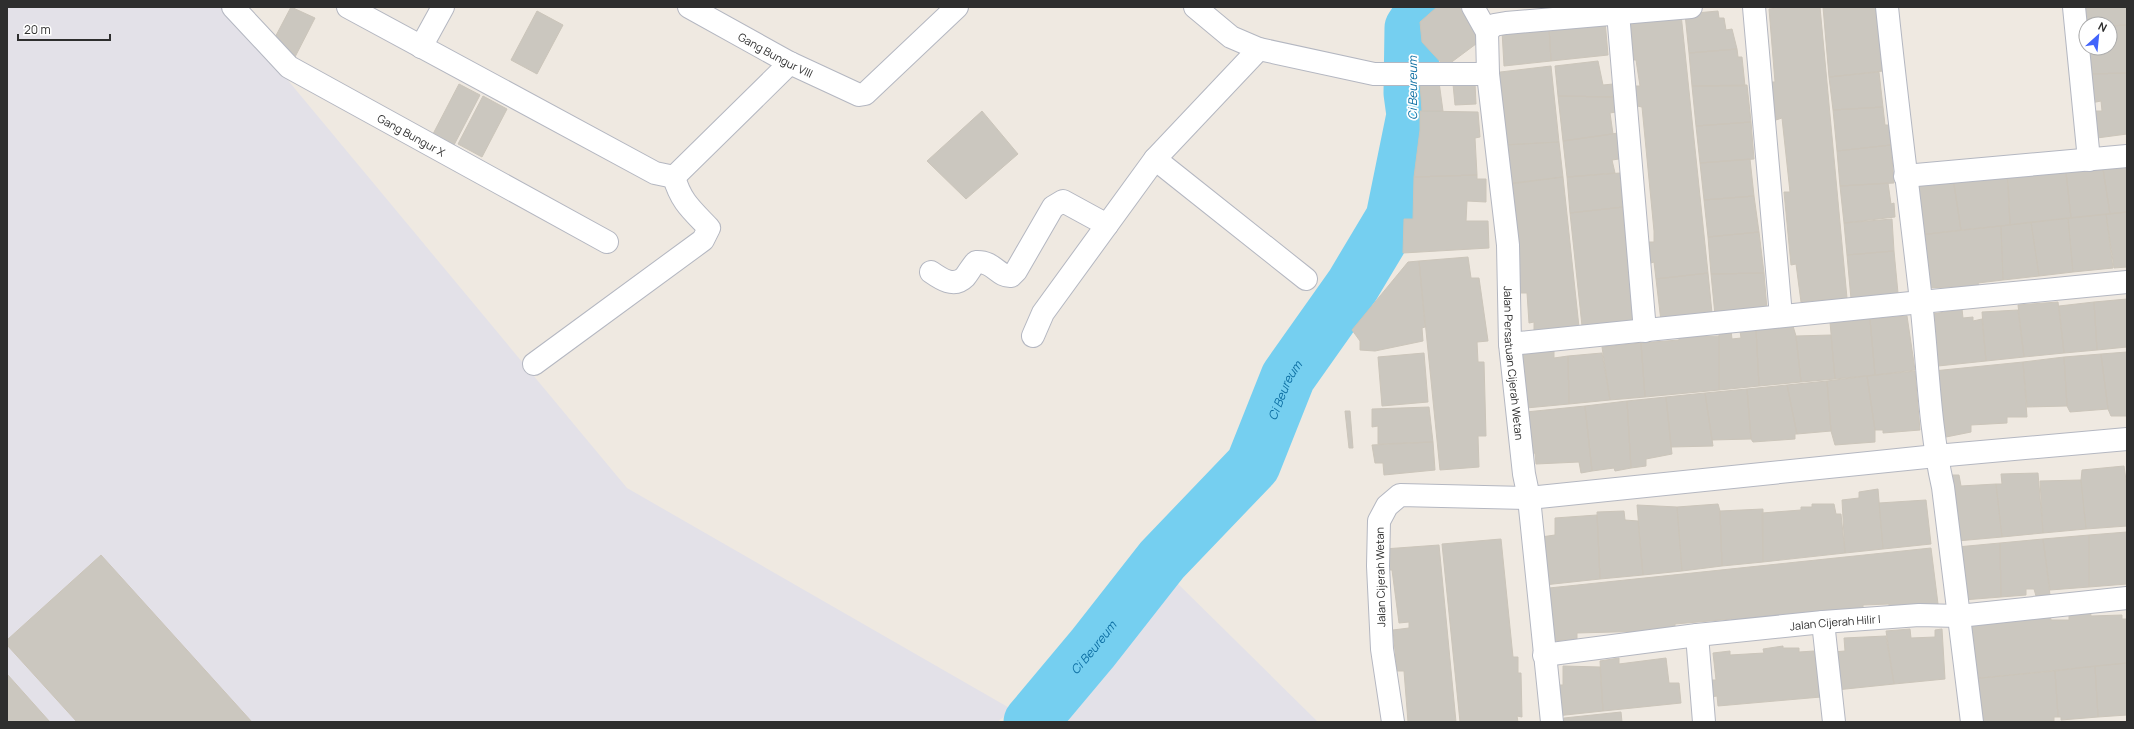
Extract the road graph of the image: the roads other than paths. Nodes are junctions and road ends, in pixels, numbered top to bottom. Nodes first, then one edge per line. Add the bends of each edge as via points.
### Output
1 (233, 7) edge
2 (348, 7) edge
3 (443, 7) edge
4 (689, 7) edge
5 (957, 7) edge
6 (1195, 7) edge
7 (1691, 7) edge
8 (1754, 7) edge
9 (1887, 7) edge
10 (2074, 7) edge
11 (1477, 9) edge
12 (1618, 14) junction
13 (1487, 32) junction
14 (421, 47) junction
15 (1259, 49) junction
16 (790, 63) junction
17 (1488, 74) junction
18 (2127, 156) edge
19 (1155, 159) junction
20 (2090, 160) junction
21 (1905, 176) junction
22 (674, 177) junction
23 (1107, 225) junction
24 (607, 242) dead end
25 (931, 272) dead end
26 (1306, 279) dead end
27 (2127, 282) edge
28 (1921, 302) junction
29 (1781, 316) junction
30 (1645, 331) junction
31 (1033, 336) dead end
32 (1510, 344) junction
33 (534, 364) dead end
34 (2127, 439) edge
35 (1936, 456) junction
36 (1529, 498) junction
37 (2127, 598) edge
38 (1959, 616) junction
39 (1823, 622) junction
40 (1697, 635) junction
41 (1544, 655) junction
42 (1393, 722) edge
43 (1552, 722) edge
44 (1704, 722) edge
45 (1834, 722) edge
46 (1972, 722) edge

1 - 24 street, Gang Bungur X via 289,67
2 - 14 street
3 - 14 street
4 - 16 street, Gang Bungur VIII
5 - 16 street, Gang Bungur VIII via 865,94 852,93
6 - 15 street via 1231,37
7 - 12 street
8 - 29 street
9 - 21 street
10 - 20 street
11 - 13 street, Jalan Persatuan Cijerah Wetan
12 - 13 street via 1506,23 1494,25
12 - 30 street
13 - 17 street, Jalan Persatuan Cijerah Wetan
14 - 22 street via 655,174
15 - 17 street via 1374,74
15 - 19 street
16 - 22 street
17 - 32 street, Jalan Persatuan Cijerah Wetan via 1508,245
18 - 20 street
19 - 23 street
19 - 26 street
20 - 21 street
21 - 28 street
22 - 33 street via 678,193 684,202 708,228 703,240
23 - 25 street via 1063,201 1053,207 1016,272 1011,276 1004,275 985,262 976,262 964,278 956,282 942,280
23 - 31 street via 1043,313
27 - 28 street
28 - 29 street
28 - 35 street
29 - 30 street
30 - 32 street
32 - 36 street, Jalan Persatuan Cijerah Wetan via 1524,474
34 - 35 street, Jalan Cijerah Wetan
35 - 36 street, Jalan Cijerah Wetan
35 - 38 street via 1943,487
36 - 41 street, Jalan Persatuan Cijerah Wetan
36 - 42 street, Jalan Cijerah Wetan via 1400,495 1387,506 1379,521 1378,566 1382,649
37 - 38 street, Jalan Cijerah Hilir I
38 - 39 street, Jalan Cijerah Hilir I via 1919,615
38 - 46 street
39 - 40 street, Jalan Cijerah Hilir I
39 - 45 street
40 - 41 street, Jalan Cijerah Hilir I
40 - 44 street
41 - 43 street, Jalan Persatuan Cijerah Wetan

